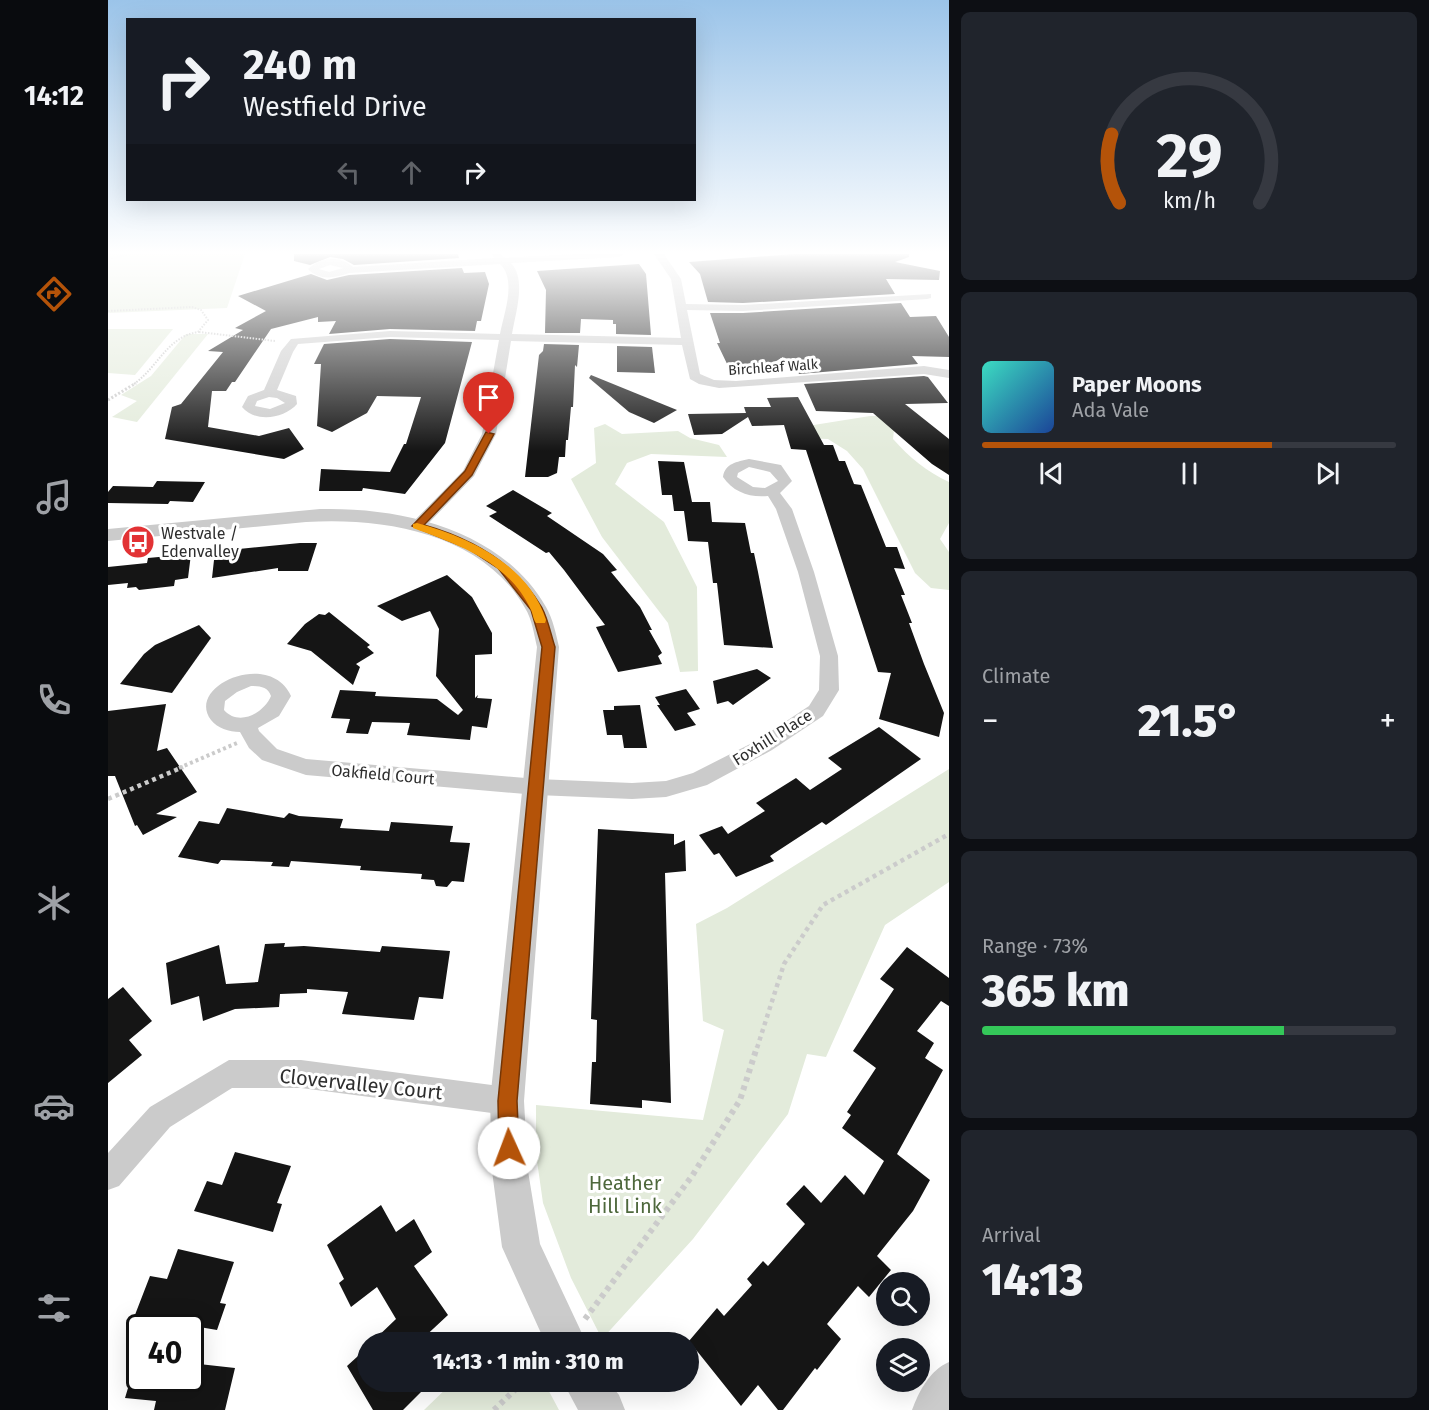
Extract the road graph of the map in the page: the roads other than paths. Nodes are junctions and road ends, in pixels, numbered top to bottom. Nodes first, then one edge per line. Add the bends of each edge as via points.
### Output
1 (509, 320) edge
2 (682, 320) edge
3 (507, 337) junction
4 (686, 342) junction
5 (949, 374) edge
6 (269, 393) dead end
7 (772, 491) dead end
8 (417, 526) junction
9 (108, 535) edge
10 (248, 730) road end
11 (537, 787) junction
12 (507, 1101) junction
13 (108, 1175) edge
14 (561, 1332) edge
15 (949, 1379) edge
16 (591, 1392) edge
17 (604, 1410) edge
18 (929, 1410) edge

1 - 3 street
2 - 4 street, Birchleaf Walk
3 - 4 street
3 - 6 street via 390,334 295,341 286,351
3 - 8 street via 489,434 469,473
4 - 5 street, Birchleaf Walk via 694,375 722,385 924,370
7 - 11 street, Foxhill Place via 784,509 829,657 829,690 816,711 765,745 709,774 666,789
8 - 9 street via 347,515 309,516
8 - 11 street via 472,547 502,566 537,609 548,647
10 - 11 street, Oakfield Court via 255,744 274,758 306,767
11 - 12 street
12 - 13 street, Clovervalley Court via 301,1074 229,1074 160,1117
12 - 14 street via 510,1171 520,1247
15 - 18 street
16 - 17 street

